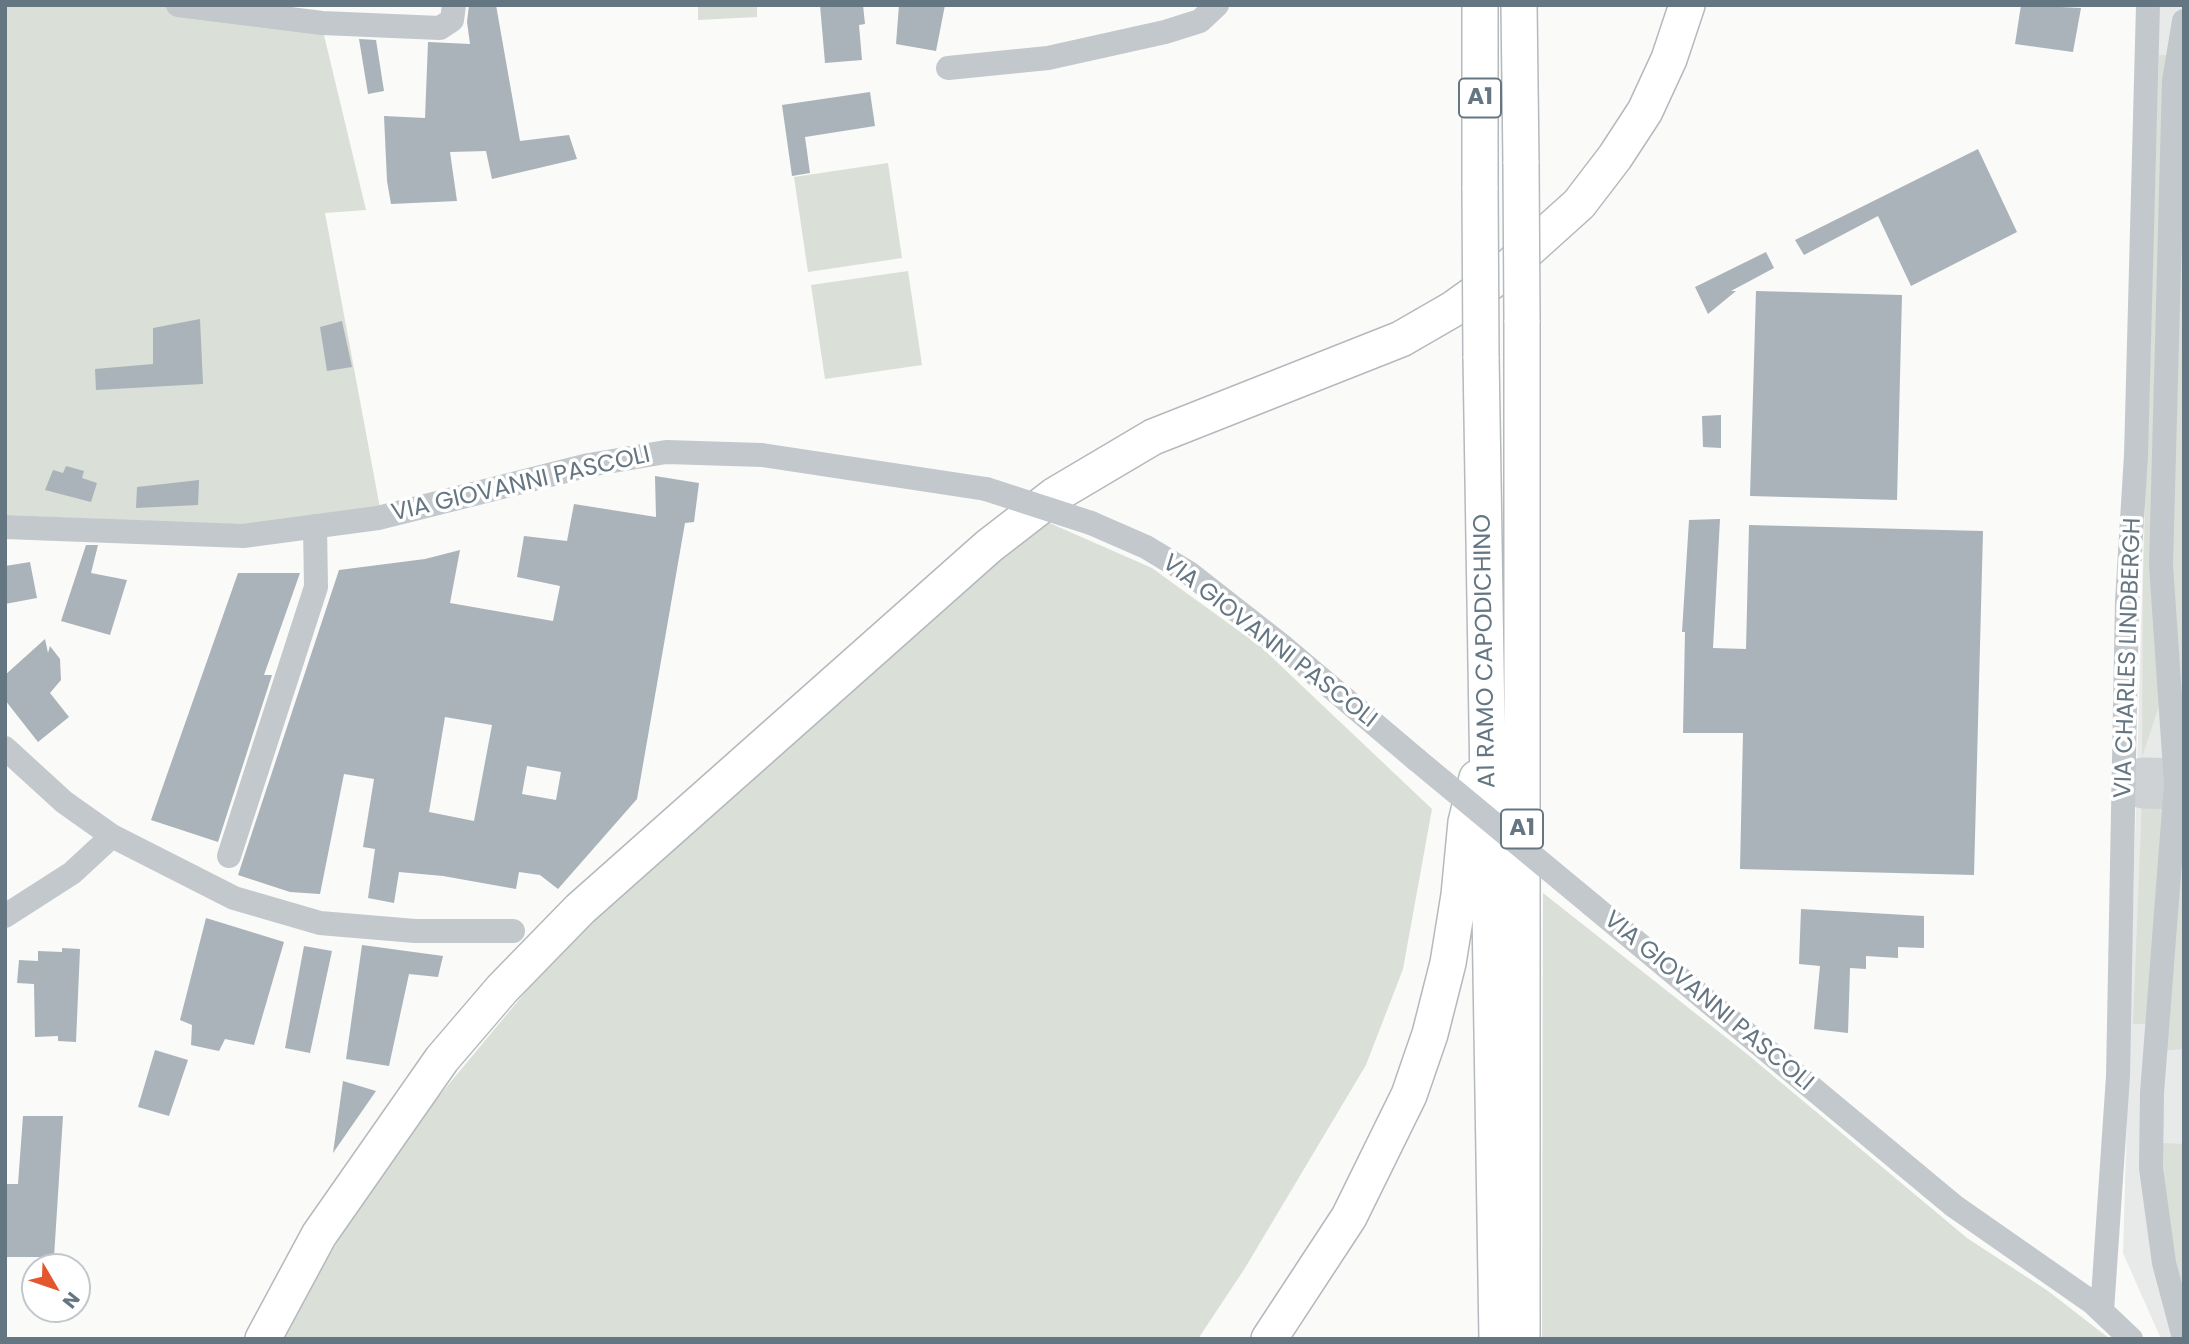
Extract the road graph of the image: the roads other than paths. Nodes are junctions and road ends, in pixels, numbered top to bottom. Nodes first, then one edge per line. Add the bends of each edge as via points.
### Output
1 (178, 5) edge
2 (454, 5) edge
3 (1217, 5) edge
4 (1480, 5) edge
5 (1519, 5) edge
6 (1687, 5) edge
7 (2148, 5) edge
8 (2184, 20) edge
9 (948, 68) dead end
10 (315, 526) junction
11 (5, 527) edge
12 (1488, 734) junction
13 (5, 748) edge
14 (112, 836) junction
15 (229, 856) dead end
16 (11, 907) edge
17 (513, 931) dead end
18 (1495, 1259) junction
19 (2102, 1311) junction
20 (2184, 1338) edge
21 (263, 1339) edge
22 (1269, 1339) edge
23 (1486, 1339) edge
24 (1497, 1339) edge
25 (1522, 1339) edge
26 (2132, 1339) edge

1 - 2 street via 310,22 440,28 452,20
3 - 9 street via 1199,21 1165,32 1048,58
4 - 12 highway, A1 RAMO CAPODICHINO / A1, bridge
5 - 25 highway, A1 RAMO CAPODICHINO / A1, bridge
6 - 21 highway via 1670,59 1615,158 1579,204 1520,259 1452,309 1401,339 1153,437 1055,495 978,555 580,909 442,1059 319,1235
7 - 19 street, VIA CHARLES LINDBERGH via 2136,455 2127,601 2118,1076
8 - 20 street via 2174,81 2161,565 2176,784 2152,1093 2151,1168 2164,1263
10 - 11 street, VIA GIOVANNI PASCOLI via 243,536
10 - 15 street via 316,587
10 - 19 street, VIA GIOVANNI PASCOLI, bridge via 379,518 589,465 666,452 762,455 986,489 1091,523 1146,547 1189,573 1281,645 1954,1206
12 - 18 highway, A1 RAMO CAPODICHINO / A1
12 - 22 highway via 1466,822 1448,963 1409,1096 1349,1217
13 - 14 street via 64,802
14 - 16 street via 72,873
14 - 17 street via 234,898 320,923 415,931
18 - 23 highway
18 - 24 highway, A1 RAMO CAPODICHINO / A1
19 - 26 street, VIA GIOVANNI PASCOLI

